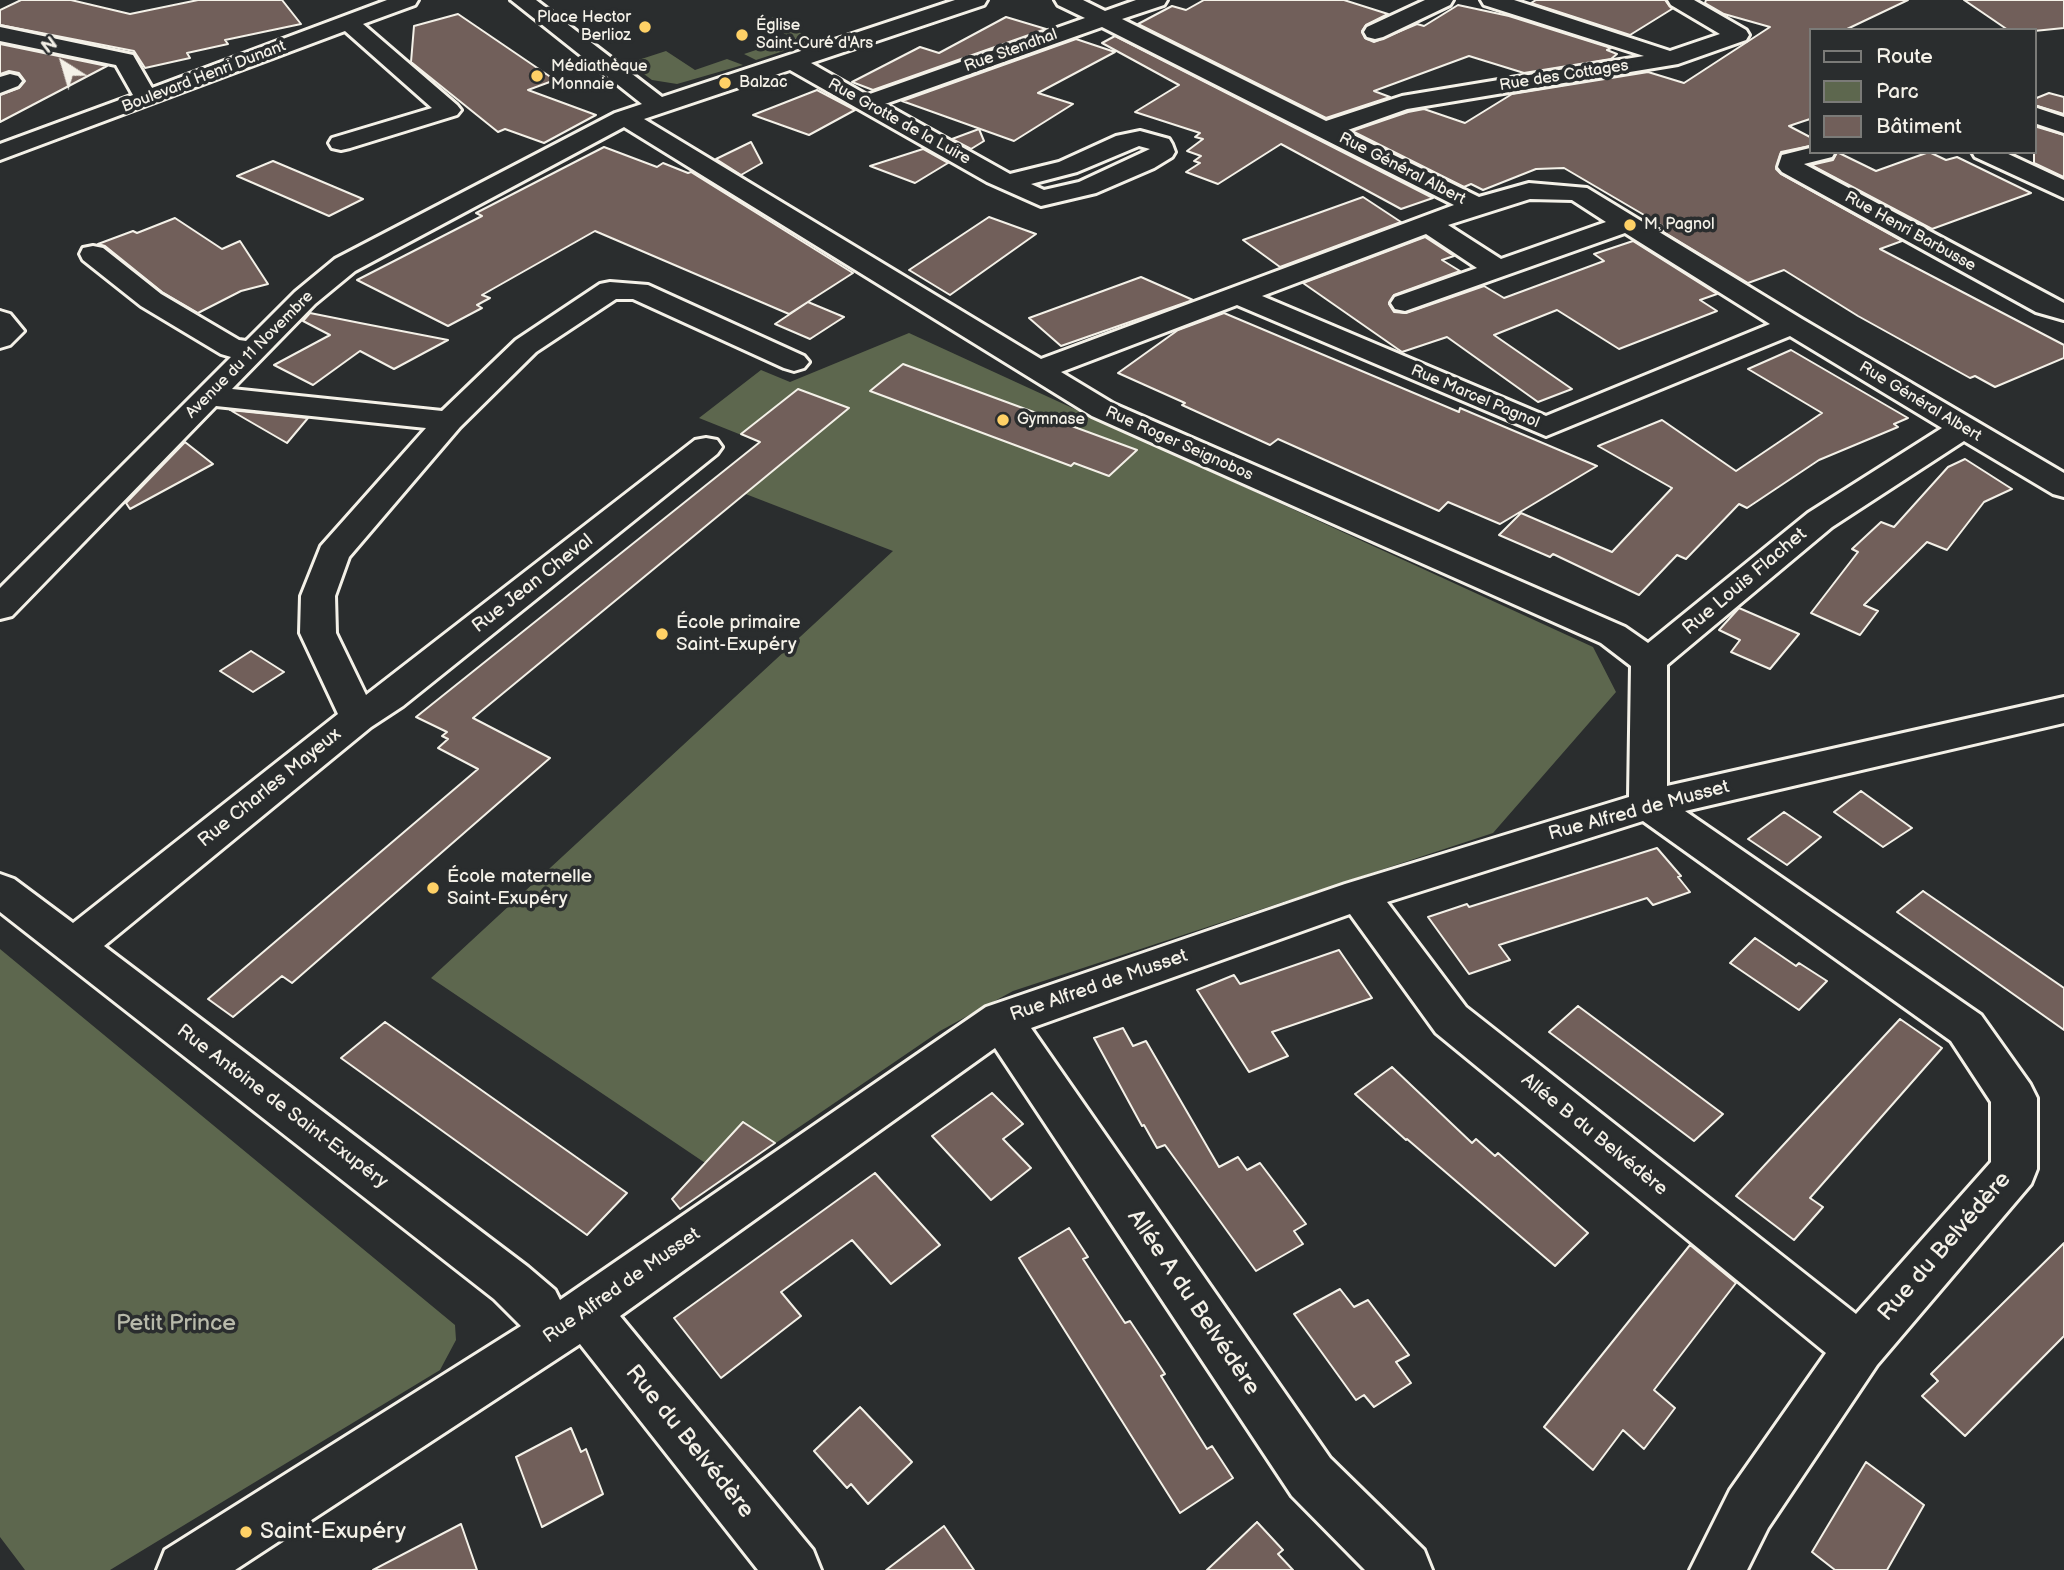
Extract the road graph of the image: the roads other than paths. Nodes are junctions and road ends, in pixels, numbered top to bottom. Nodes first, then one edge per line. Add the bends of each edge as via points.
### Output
1 (407, 0) edge
2 (522, 0) edge
3 (976, 0) edge
4 (1066, 0) edge
5 (1156, 0) edge
6 (1442, 0) edge
7 (1492, 0) edge
8 (1679, 0) edge
9 (1103, 19) junction
10 (347, 22) junction
11 (1375, 32) dead end
12 (0, 34) edge
13 (1670, 59) junction
14 (790, 61) junction
15 (147, 99) junction
16 (866, 103) junction
17 (658, 105) junction
18 (2036, 115) edge
19 (623, 118) junction
20 (2064, 126) edge
21 (1324, 130) junction
22 (341, 143) dead end
23 (0, 153) edge
24 (1815, 154) edge
25 (1988, 154) edge
26 (1008, 182) junction
27 (2064, 190) edge
28 (1476, 206) junction
29 (1628, 223) junction
30 (1428, 224) junction
31 (93, 254) dead end
32 (1499, 270) junction
33 (1237, 295) junction
34 (1405, 303) dead end
35 (2064, 312) edge
36 (0, 320) edge
37 (1792, 326) junction
38 (0, 339) edge
39 (254, 351) junction
40 (794, 362) dead end
41 (1036, 371) junction
42 (210, 396) junction
43 (449, 421) junction
44 (1963, 428) junction
45 (706, 447) dead end
46 (2064, 487) edge
47 (0, 608) edge
48 (1649, 661) junction
49 (2064, 710) edge
50 (358, 718) junction
51 (1648, 804) junction
52 (0, 890) edge
53 (1359, 894) junction
54 (73, 947) junction
55 (1001, 1020) junction
56 (570, 1323) junction
57 (1859, 1348) junction
58 (203, 1565) edge
59 (793, 1570) edge
60 (1404, 1570) edge
61 (1718, 1570) edge

1 - 10 street, Boulevard Henri Dunant
2 - 17 street
3 - 14 street, Avenue du 11 Novembre
4 - 9 street, Rue Général Albert
5 - 9 street, Rue Stendhal
6 - 11 street
7 - 13 street
8 - 13 street, Rue des Cottages via 1738,35
9 - 16 street, Rue Stendhal
9 - 21 street, Rue Général Albert
10 - 15 street, Boulevard Henri Dunant
10 - 22 street via 449,110
12 - 15 street via 125,60
13 - 21 street, Rue des Cottages via 1402,103
14 - 16 street, Rue Grotte de la Luire
14 - 17 street, Avenue du 11 Novembre
15 - 23 street, Boulevard Henri Dunant
16 - 26 street, Rue Grotte de la Luire
17 - 19 street, Avenue du 11 Novembre
18 - 20 street
19 - 39 street, Avenue du 11 Novembre via 345,265 304,298
19 - 41 street, Rue Roger Seignobos
21 - 28 street, Rue Général Albert
24 - 35 street, Rue Henri Barbusse via 1791,160 1791,167
25 - 27 street
26 - 26 street, Rue Grotte de la Luire via 1041,198 1087,188 1163,152 1160,144 1140,138 1068,167
28 - 29 street, Rue Général Albert via 1529,191 1578,193
28 - 30 street
29 - 32 street
29 - 37 street, Rue Général Albert
30 - 32 street
30 - 33 street
31 - 39 street via 151,300 231,348
32 - 34 street
33 - 37 street, Rue Marcel Pagnol via 1546,427
33 - 41 street
36 - 38 street via 10,331
37 - 44 street, Rue Général Albert
39 - 42 street, Avenue du 11 Novembre
40 - 43 street, Rue Charles Mayeux via 638,291 610,290 526,346
41 - 48 street, Rue Roger Seignobos via 1103,410 1614,635
42 - 43 street
42 - 47 street, Avenue du 11 Novembre
43 - 50 street, Rue Charles Mayeux via 332,555 318,596 318,633
44 - 46 street, Rue Général Albert
44 - 48 street, Rue Louis Flachet via 1820,520
45 - 50 street, Rue Jean Cheval
48 - 51 street
49 - 51 street, Rue Alfred de Musset
50 - 54 street, Rue Charles Mayeux
51 - 53 street, Rue Alfred de Musset
51 - 57 street, Rue du Belvédère via 1966,1028 2014,1098 2014,1169
52 - 54 street, Rue Antoine de Saint-Exupéry
53 - 55 street, Rue Alfred de Musset
53 - 57 street, Allée B du Belvédère via 1451,1020
54 - 56 street, Rue Antoine de Saint-Exupéry via 537,1307
55 - 56 street, Rue Alfred de Musset
55 - 60 street, Allée A du Belvédère via 1311,1477
56 - 58 street, Rue Alfred de Musset
56 - 59 street, Rue du Belvédère
57 - 61 street, Rue du Belvédère via 1749,1509

